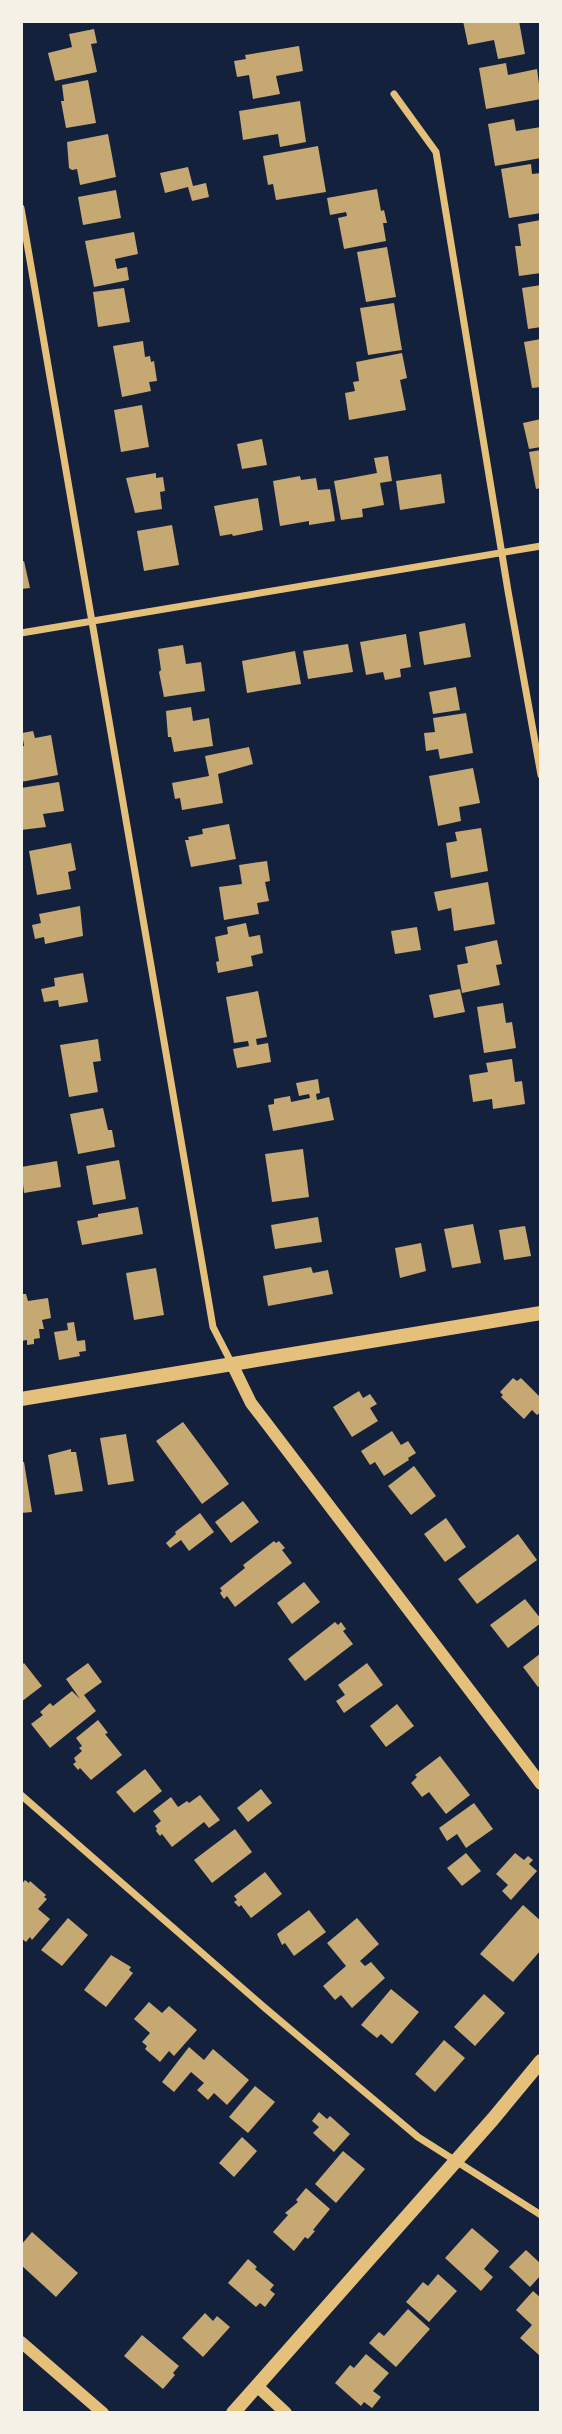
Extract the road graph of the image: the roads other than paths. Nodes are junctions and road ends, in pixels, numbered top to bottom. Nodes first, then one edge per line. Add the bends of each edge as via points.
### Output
1 (394, 94) dead end
2 (21, 208) edge
3 (541, 546) edge
4 (502, 552) junction
5 (92, 621) junction
6 (21, 633) edge
7 (541, 775) edge
8 (541, 1313) edge
9 (232, 1364) junction
10 (21, 1399) edge
11 (541, 1784) edge
12 (21, 1796) edge
13 (541, 2061) edge
14 (455, 2160) junction
15 (541, 2214) edge
16 (21, 2342) edge
17 (257, 2386) junction
18 (103, 2413) edge
19 (233, 2413) edge
20 (286, 2413) edge

1 - 4 street via 436,152
2 - 5 street
3 - 4 street
4 - 5 street
4 - 7 street
5 - 6 street
5 - 9 street via 213,1327
8 - 9 main road
9 - 10 main road
9 - 11 street via 251,1402
12 - 14 street via 418,2137
13 - 14 main road
14 - 15 street
14 - 17 main road
16 - 18 street
17 - 19 main road
17 - 20 street

